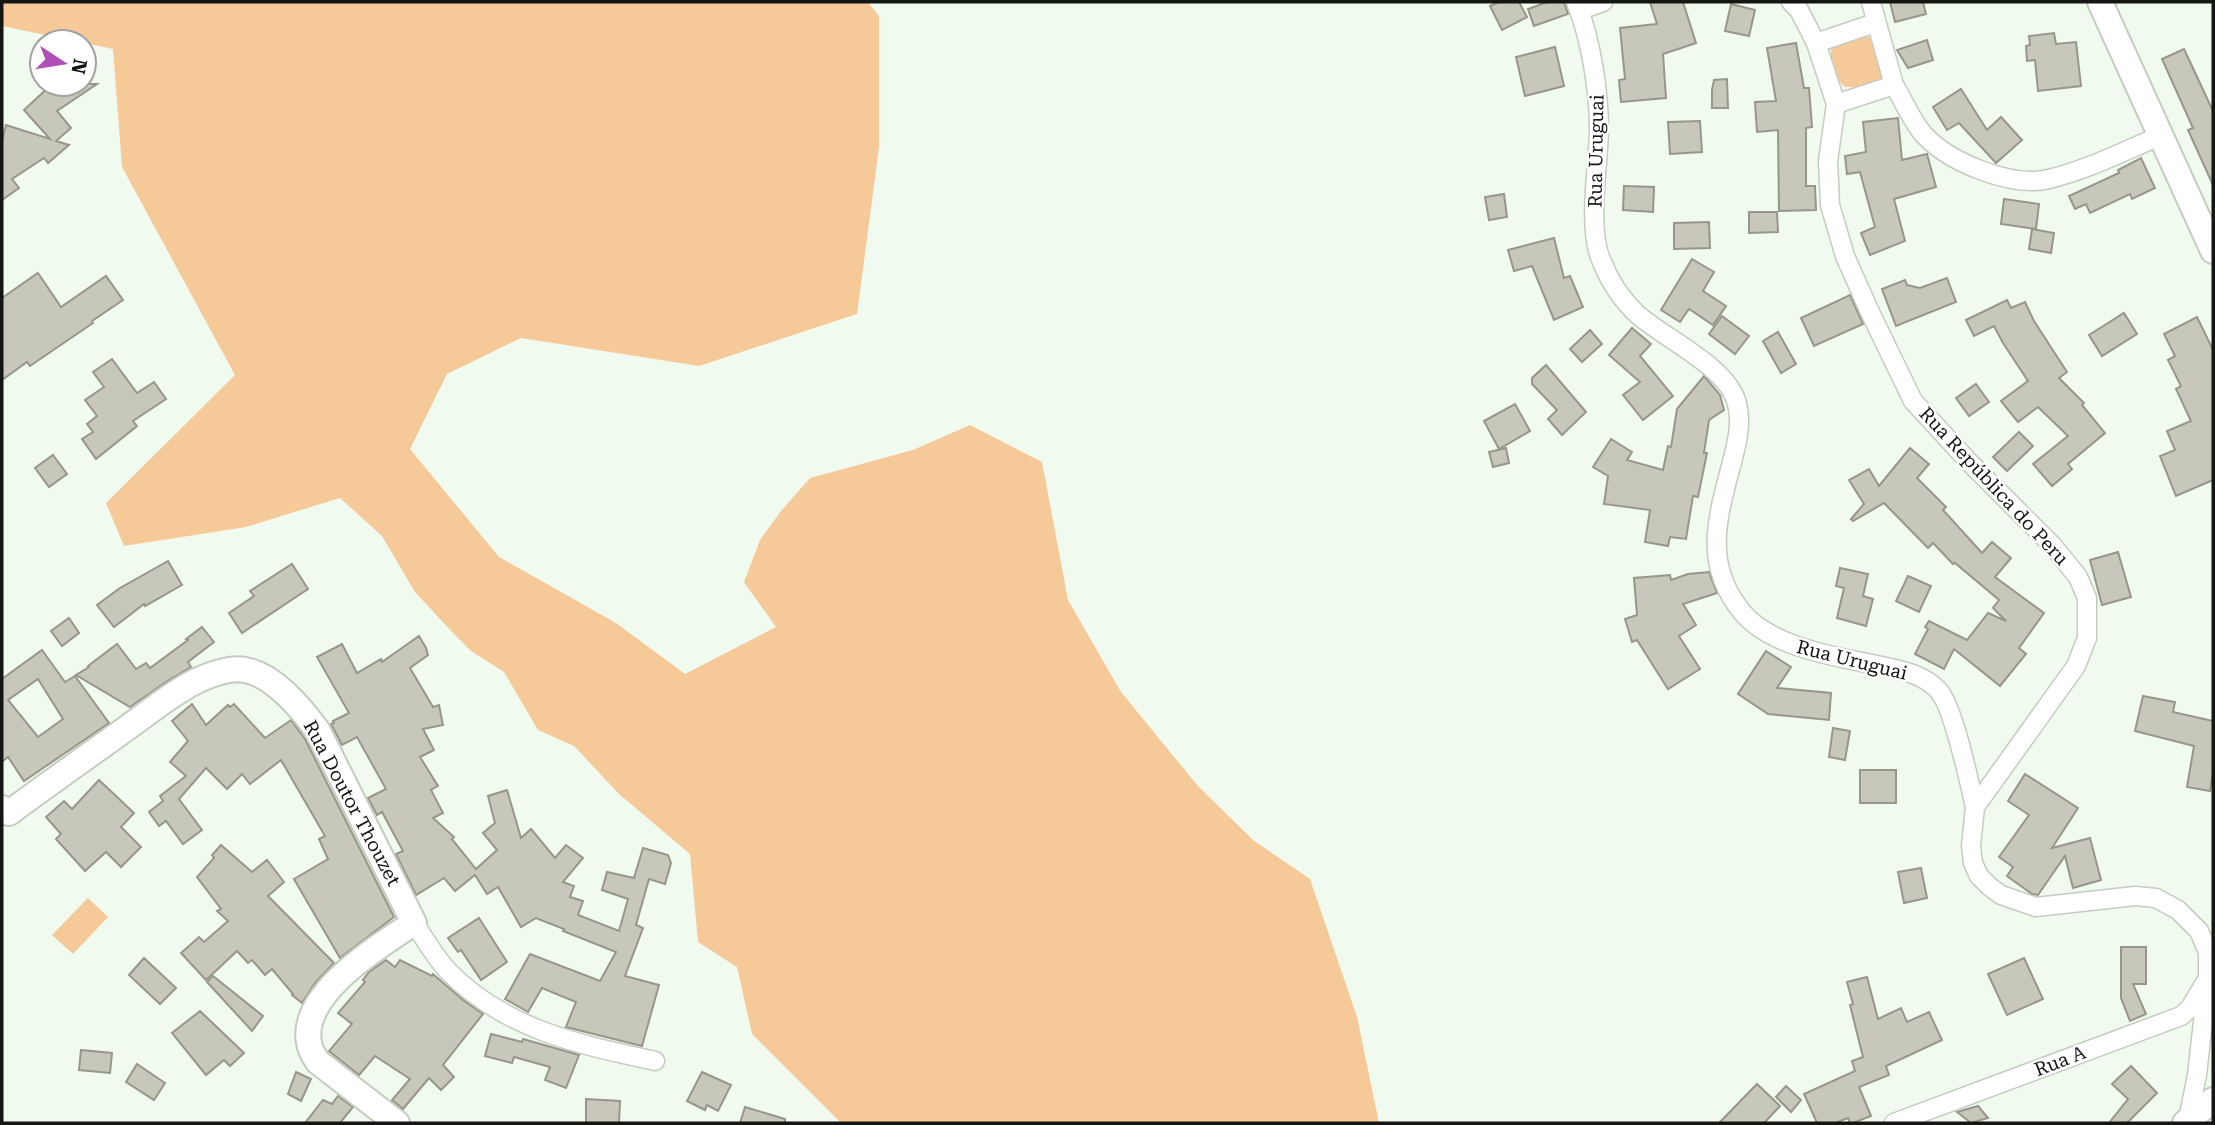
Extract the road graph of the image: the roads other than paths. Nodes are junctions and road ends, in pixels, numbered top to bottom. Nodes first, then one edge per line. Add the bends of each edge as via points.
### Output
1 (1603, 2) edge
2 (1791, 2) edge
3 (1871, 2) edge
4 (2100, 2) edge
5 (1578, 6) edge
6 (1875, 23) junction
7 (1816, 43) junction
8 (1895, 85) junction
9 (1836, 104) junction
10 (2160, 136) junction
11 (2213, 251) edge
12 (1975, 807) junction
13 (2, 808) edge
14 (414, 923) junction
15 (2208, 977) junction
16 (655, 1061) dead end
17 (2213, 1100) edge
18 (2186, 1122) edge
19 (397, 1123) edge
20 (1894, 1123) edge

1 - 5 street
2 - 7 street
3 - 6 street
4 - 10 street
5 - 12 street, Rua Uruguai via 1597,83 1595,206 1600,258 1618,294 1638,316 1708,366 1737,402 1736,444 1715,541 1728,589 1743,613 1785,643 1905,671 1940,692 1956,732
6 - 7 street
6 - 8 street
7 - 9 street
8 - 9 street
8 - 10 street via 1925,136 1963,164 1992,175 2046,180
9 - 12 street, Rua República do Peru via 1828,161 1830,205 1845,256 1913,401 2053,546 2078,577 2087,598 2087,638 2076,666
10 - 11 street
12 - 15 street, Rua República do Peru via 1973,863 1990,887 2036,906 2156,898 2178,910 2199,931 2207,952
13 - 14 street, Rua Doutor Thouzet via 9,813 201,678 245,670 285,693 318,731
14 - 16 street via 446,969 518,1022 577,1044
14 - 19 street via 370,951 327,992 311,1017 309,1034 318,1062
15 - 18 street, Rua República do Peru via 2197,1075
15 - 20 street, Rua A via 2181,1016
17 - 18 street

